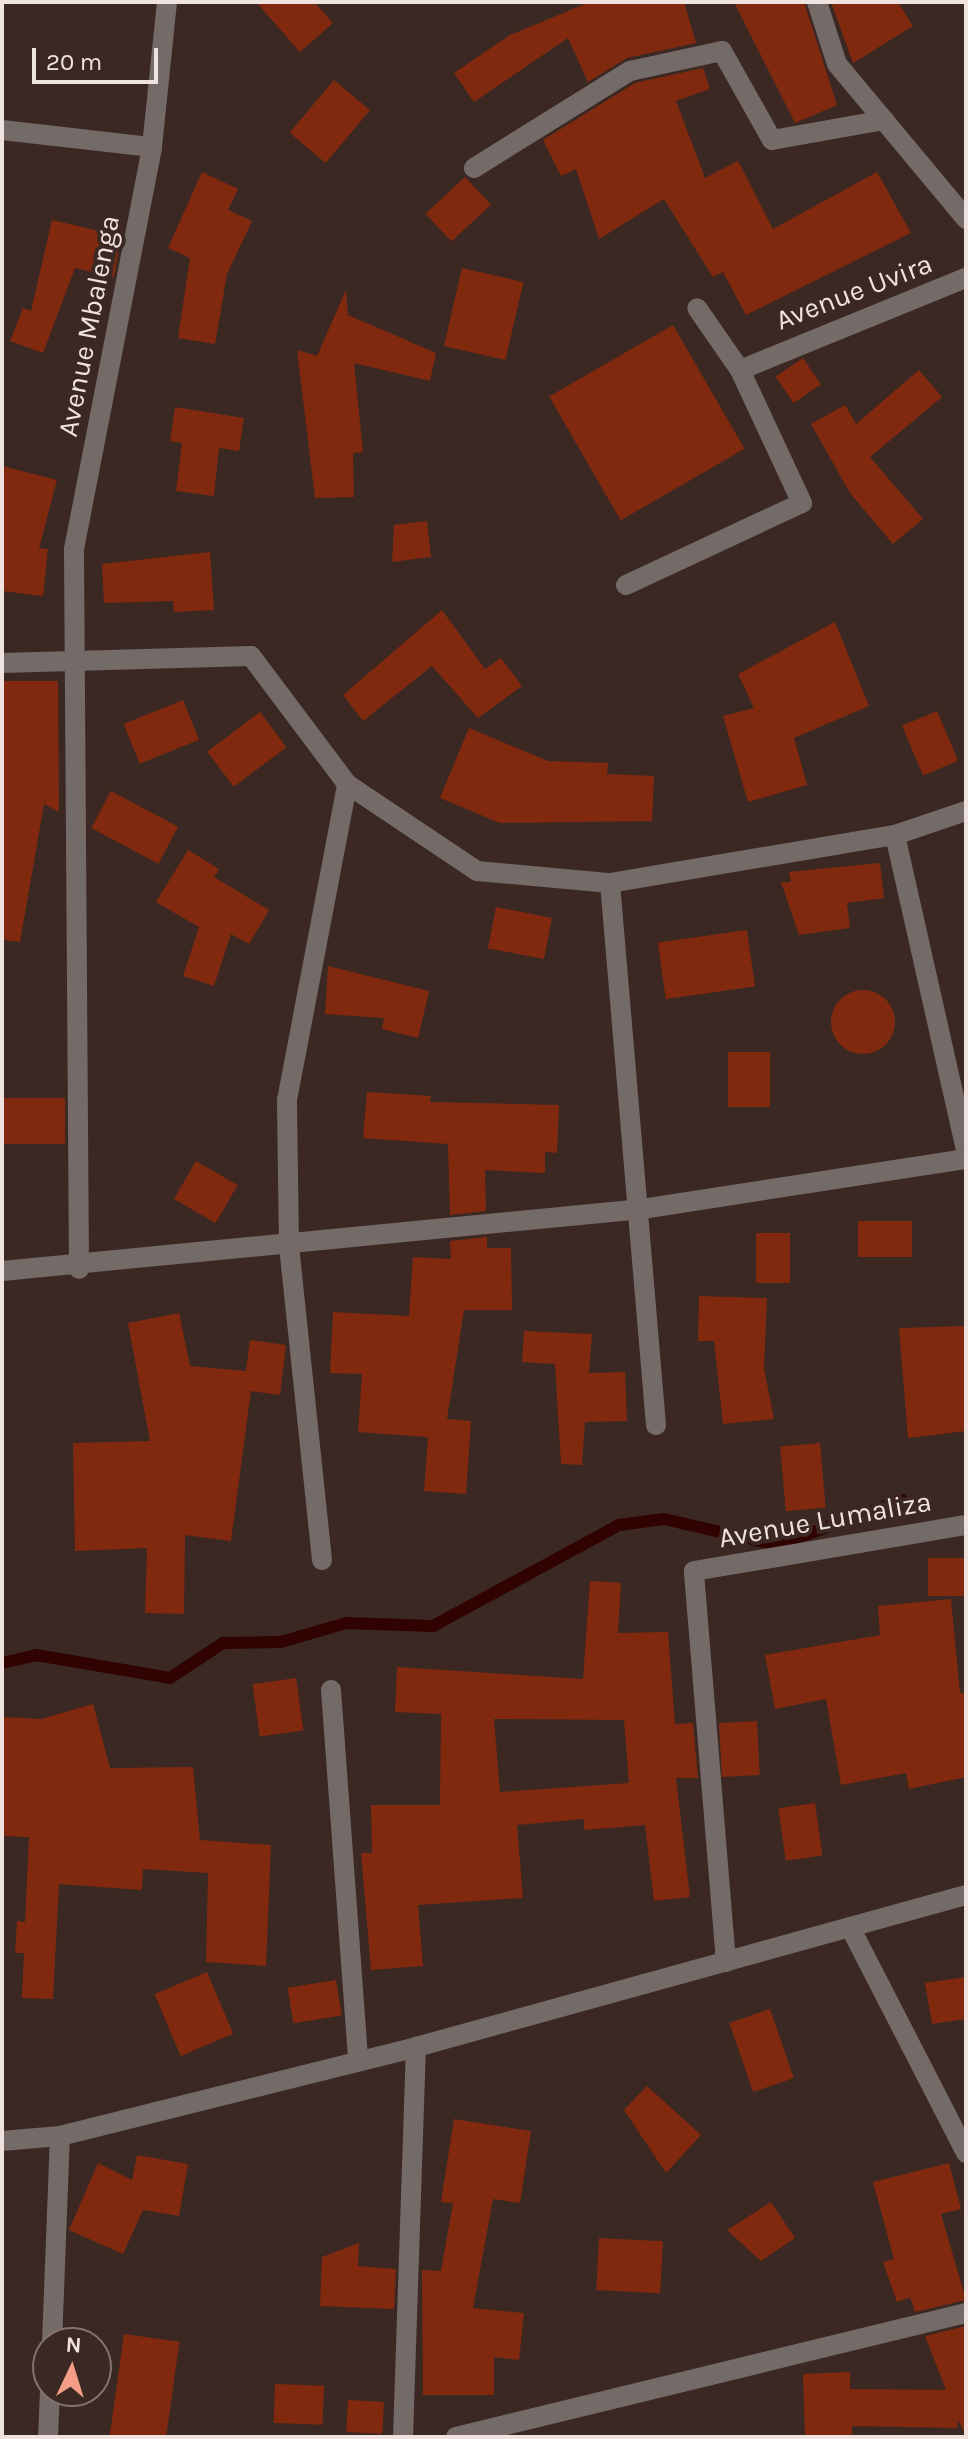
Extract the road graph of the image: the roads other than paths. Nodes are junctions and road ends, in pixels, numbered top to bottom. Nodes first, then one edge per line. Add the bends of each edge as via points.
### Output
1 (167, 2) edge
2 (817, 2) edge
3 (884, 120) junction
4 (2, 130) edge
5 (152, 147) junction
6 (474, 168) dead end
7 (966, 219) edge
8 (966, 278) edge
9 (697, 308) dead end
10 (740, 370) junction
11 (626, 585) dead end
12 (69, 662) junction
13 (2, 663) edge
14 (347, 784) junction
15 (966, 811) edge
16 (895, 835) junction
17 (610, 883) junction
18 (966, 1151) edge
19 (966, 1159) edge
20 (642, 1209) junction
21 (289, 1247) junction
22 (79, 1269) junction
23 (2, 1271) edge
24 (656, 1425) dead end
25 (966, 1525) edge
26 (322, 1560) dead end
27 (331, 1690) dead end
28 (966, 1895) edge
29 (850, 1927) junction
30 (726, 1962) junction
31 (416, 2047) junction
32 (358, 2061) junction
33 (60, 2136) junction
34 (2, 2141) edge
35 (966, 2153) edge
36 (966, 2313) edge
37 (53, 2327) edge
38 (49, 2407) edge
39 (48, 2437) edge
40 (403, 2437) edge
41 (456, 2437) edge

1 - 5 street, Avenue Mbalenga
2 - 3 street via 837,64
3 - 6 street via 772,140 722,51 630,71
3 - 7 street
4 - 5 street
5 - 12 street, Avenue Mbalenga via 74,549
8 - 10 street, Avenue Uvira
9 - 10 street
10 - 11 street via 802,503
12 - 13 street
12 - 14 street via 251,656
12 - 22 street, Avenue Mbalenga
14 - 17 street via 477,871
14 - 21 street via 287,1100
15 - 16 street
16 - 17 street
16 - 18 street
17 - 20 street
19 - 20 street
20 - 21 street
20 - 24 street
21 - 22 street
21 - 26 street
22 - 23 street
25 - 30 street, Avenue Lumaliza via 694,1571
27 - 32 street
28 - 29 street
29 - 30 street
29 - 35 street
30 - 31 street
31 - 32 street
31 - 40 street
32 - 33 street
33 - 34 street
33 - 37 street
36 - 41 street
38 - 39 street

